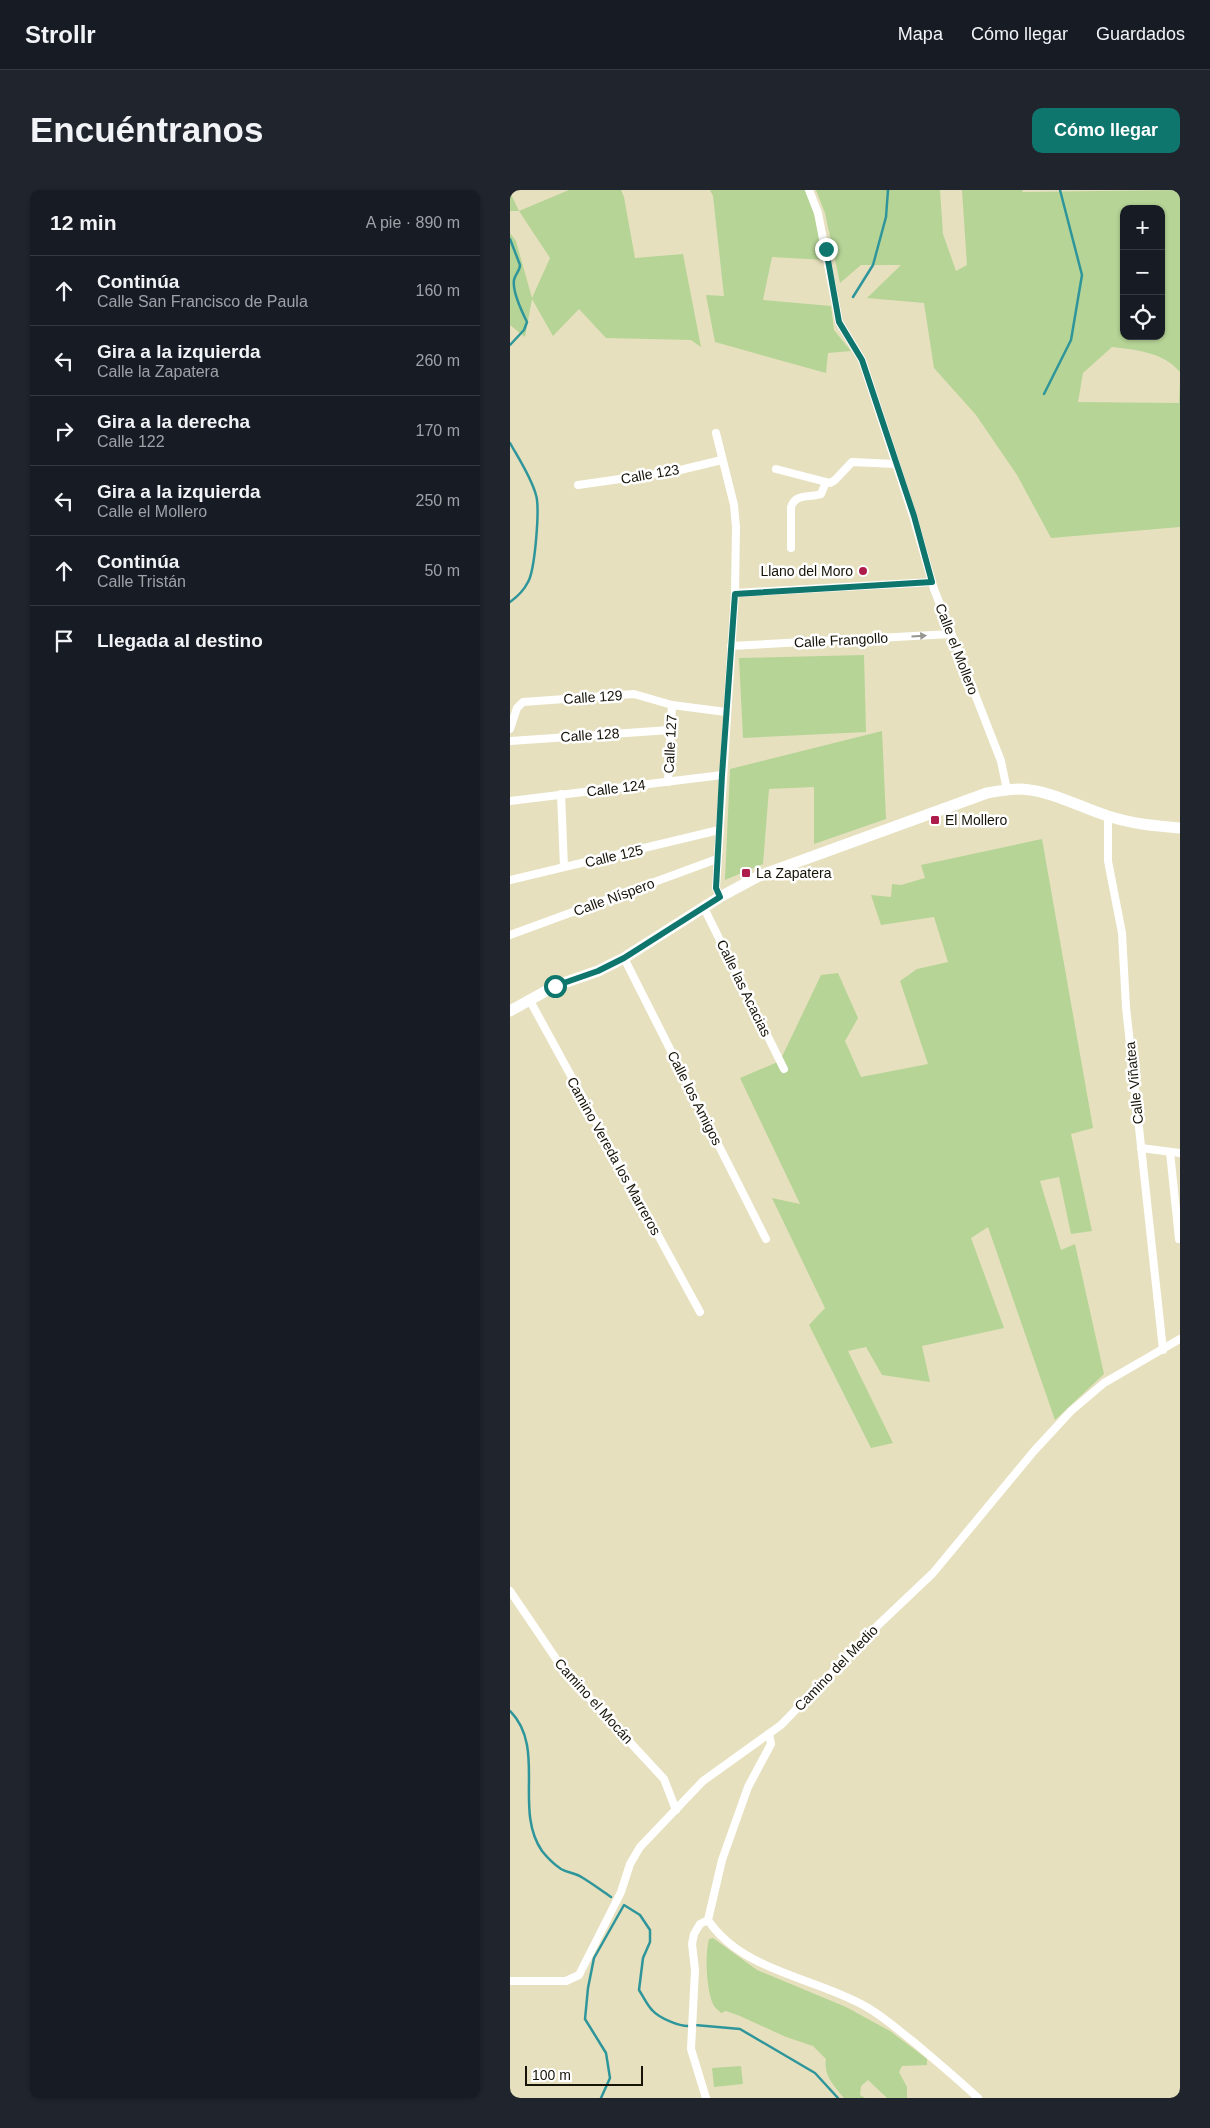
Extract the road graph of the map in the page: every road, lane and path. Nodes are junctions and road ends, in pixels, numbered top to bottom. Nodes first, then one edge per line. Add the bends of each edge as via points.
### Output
1 (809, 190) edge
2 (716, 433) dead end
3 (722, 460) junction
4 (895, 464) junction
5 (776, 468) dead end
6 (826, 482) junction
7 (578, 485) dead end
8 (791, 548) dead end
9 (932, 582) junction
10 (735, 594) junction
11 (951, 634) junction
12 (731, 646) junction
13 (672, 705) junction
14 (726, 712) junction
15 (510, 729) edge
16 (670, 730) junction
17 (510, 741) edge
18 (722, 775) junction
19 (668, 782) junction
20 (1007, 790) junction
21 (561, 794) junction
22 (510, 801) edge
23 (1108, 816) junction
24 (1180, 828) edge
25 (719, 830) junction
26 (718, 859) junction
27 (564, 867) junction
28 (510, 880) edge
29 (720, 897) junction
30 (704, 908) junction
31 (510, 935) edge
32 (624, 958) junction
33 (529, 999) junction
34 (510, 1011) edge
35 (784, 1069) dead end
36 (1141, 1148) junction
37 (1170, 1152) junction
38 (1180, 1153) edge
39 (1179, 1238) edge
40 (766, 1239) dead end
41 (700, 1312) dead end
42 (1180, 1339) edge
43 (1163, 1350) junction
44 (510, 1591) edge
45 (769, 1734) junction
46 (676, 1810) junction
47 (708, 1920) junction
48 (510, 1981) edge
49 (706, 2098) edge
50 (978, 2098) edge

1 - 4 street, Calle el Mollero via 818,213 841,328 852,340 862,360
2 - 3 street
3 - 7 street, Calle 123 via 676,471
3 - 10 street via 735,512
4 - 6 street via 852,462 835,480
4 - 9 street, Calle el Mollero via 914,516
5 - 6 street
6 - 8 street via 821,494 800,497 793,502
9 - 10 street
9 - 11 street, Calle el Mollero
10 - 12 street
12 -> 11 street, Calle Frangollo
11 - 20 street, Calle el Mollero via 1001,761
12 - 14 street
13 - 14 street, Calle 129
13 - 15 street, Calle 129 via 634,694 523,702 519,704
13 - 16 street, Calle 127
14 - 18 street
16 - 17 street, Calle 128
16 - 19 street, Calle 127
18 - 19 street, Calle 124
18 - 25 street
19 - 21 street, Calle 124
20 - 23 main road via 1053,794
20 - 29 main road via 987,793 759,876
21 - 22 street, Calle 124
21 - 27 street
23 - 24 main road
23 - 36 street, Calle Viñatea via 1108,862 1122,933
25 - 26 street
25 - 27 street, Calle 125
26 - 29 street via 716,888
26 - 31 street, Calle Níspero
27 - 28 street, Calle 125
29 - 30 main road
30 - 32 main road
30 - 35 street, Calle las Acacias
32 - 33 main road
32 - 40 street, Calle los Amigos
33 - 34 main road
33 - 41 street, Camino Vereda los Marreros
36 - 37 street
36 - 43 street, Calle Viñatea
37 - 38 street
37 - 39 street
42 - 43 street, Camino del Medio
43 - 45 street, Camino del Medio via 1104,1383 1071,1410 933,1573
44 - 46 street, Camino el Mocán via 564,1672 664,1778
45 - 46 street, Camino del Medio via 703,1781
45 - 47 street via 770,1744 748,1787 722,1860
46 - 48 street, Camino del Medio via 634,1855 621,1892 579,1975 566,1982
47 - 49 street via 700,1924 692,1944 695,1970 692,2050
47 - 50 street via 726,1940 760,1962 847,1997 883,2018

